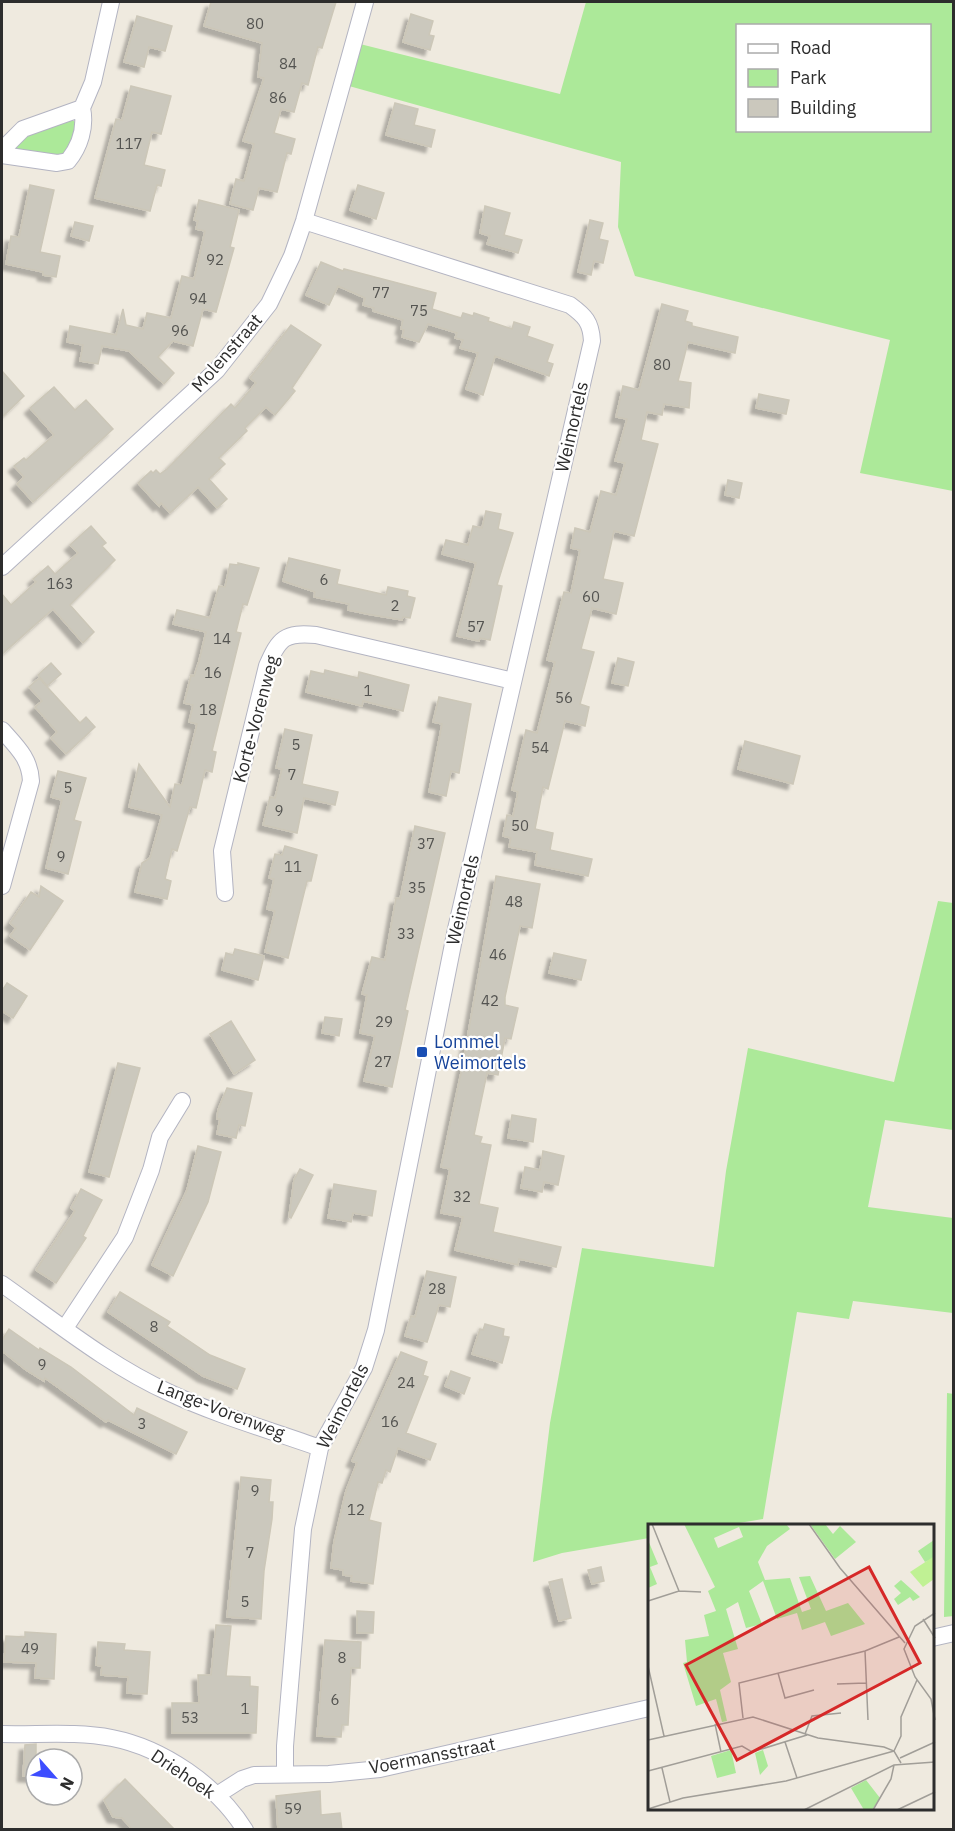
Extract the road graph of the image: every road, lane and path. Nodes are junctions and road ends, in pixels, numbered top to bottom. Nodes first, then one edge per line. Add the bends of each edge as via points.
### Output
1 (111, 2) edge
2 (365, 2) edge
3 (82, 108) junction
4 (2, 150) edge
5 (2, 155) edge
6 (304, 221) junction
7 (2, 567) edge
8 (513, 681) junction
9 (2, 730) edge
10 (2, 886) edge
11 (225, 893) dead end
12 (182, 1101) dead end
13 (2, 1284) edge
14 (65, 1328) junction
15 (320, 1448) junction
16 (954, 1633) edge
17 (934, 1638) edge
18 (648, 1708) edge
19 (2, 1734) edge
20 (285, 1774) junction
21 (217, 1795) junction
22 (244, 1830) edge

1 - 3 street via 93,82
2 - 6 street, Molenstraat
3 - 4 street via 23,129
3 - 5 street via 85,120 80,140 68,161
6 - 7 street, Molenstraat via 269,304 217,370
6 - 8 street, Weimortels via 557,299 584,315 591,325 592,341
8 - 11 street, Korte-Vorenweg via 316,635 300,633 284,638 267,666 222,850
8 - 15 street, Weimortels via 456,929 376,1330 364,1368
9 - 10 street via 22,752 31,781
12 - 14 street via 160,1137 152,1170 125,1237
13 - 14 street, Lange-Vorenweg
14 - 15 street, Lange-Vorenweg via 169,1393
15 - 20 street, Weimortels via 303,1530
16 - 17 street
18 - 20 street, Voermansstraat via 392,1767
19 - 21 street, Driehoek via 77,1735 121,1741 175,1764
20 - 21 street, Voermansstraat via 242,1779
21 - 22 street, Driehoek

